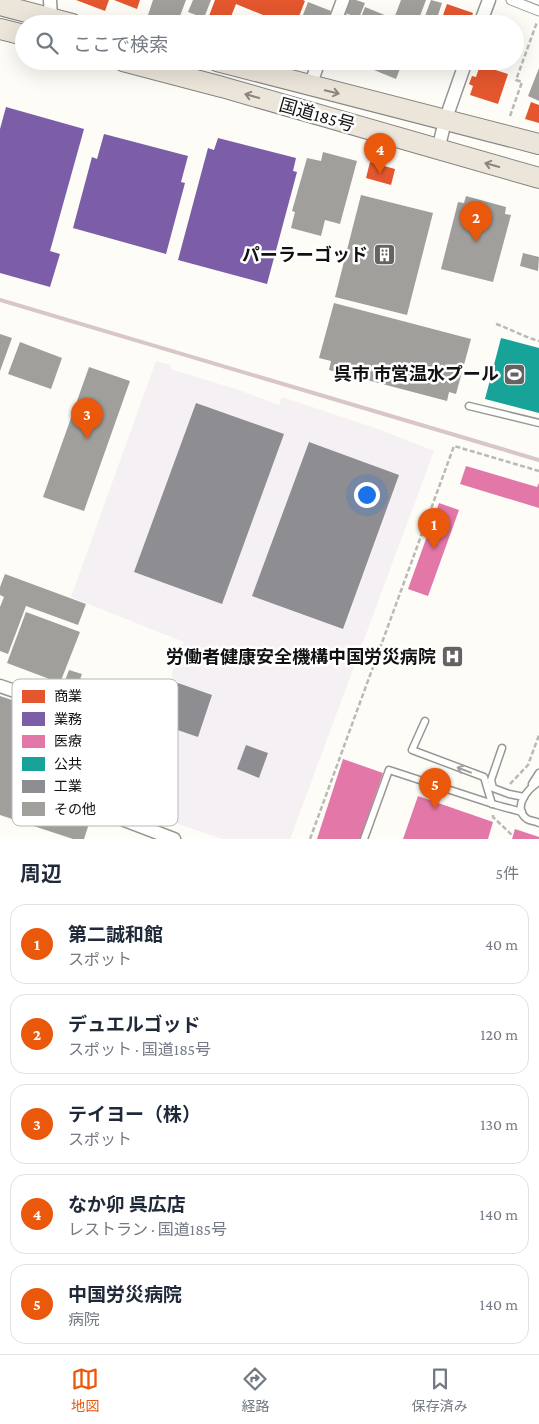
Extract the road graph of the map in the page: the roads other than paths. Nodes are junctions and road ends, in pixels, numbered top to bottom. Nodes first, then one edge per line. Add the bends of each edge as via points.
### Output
1 (343, 0) edge
2 (489, 0) edge
3 (511, 0) edge
4 (0, 5) edge
5 (51, 9) edge
6 (539, 11) edge
7 (337, 15) edge
8 (483, 15) edge
9 (0, 29) edge
10 (15, 33) edge
11 (157, 70) edge
12 (250, 70) edge
13 (316, 70) edge
14 (463, 70) edge
15 (310, 86) junction
16 (445, 121) junction
17 (539, 144) edge
18 (438, 150) junction
19 (539, 178) edge
20 (469, 406) dead end
21 (539, 423) edge
22 (0, 686) edge
23 (12, 690) edge
24 (425, 721) dead end
25 (502, 748) dead end
26 (539, 773) edge
27 (539, 782) edge
28 (531, 788) junction
29 (524, 797) junction
30 (492, 804) junction
31 (522, 812) junction
32 (539, 823) edge
33 (141, 826) edge
34 (174, 839) edge
35 (364, 839) edge

1 - 7 street
2 - 8 street
3 - 6 street
4 - 5 highway
9 - 10 highway
18 -> 11 highway, 国道185号
12 - 15 highway, 国道185号
13 - 15 street
14 - 16 street
15 -> 16 highway, 国道185号
16 - 17 highway, 国道185号
16 - 18 street
19 -> 18 highway, 国道185号
20 - 21 lane
22 - 23 street
30 -> 24 lane via 484,777 412,750
25 - 29 lane via 491,780 493,788
26 - 28 lane
27 - 28 lane
28 - 29 lane
29 - 31 lane
30 - 31 lane
30 - 35 lane via 389,770
31 - 32 lane
33 - 34 street

